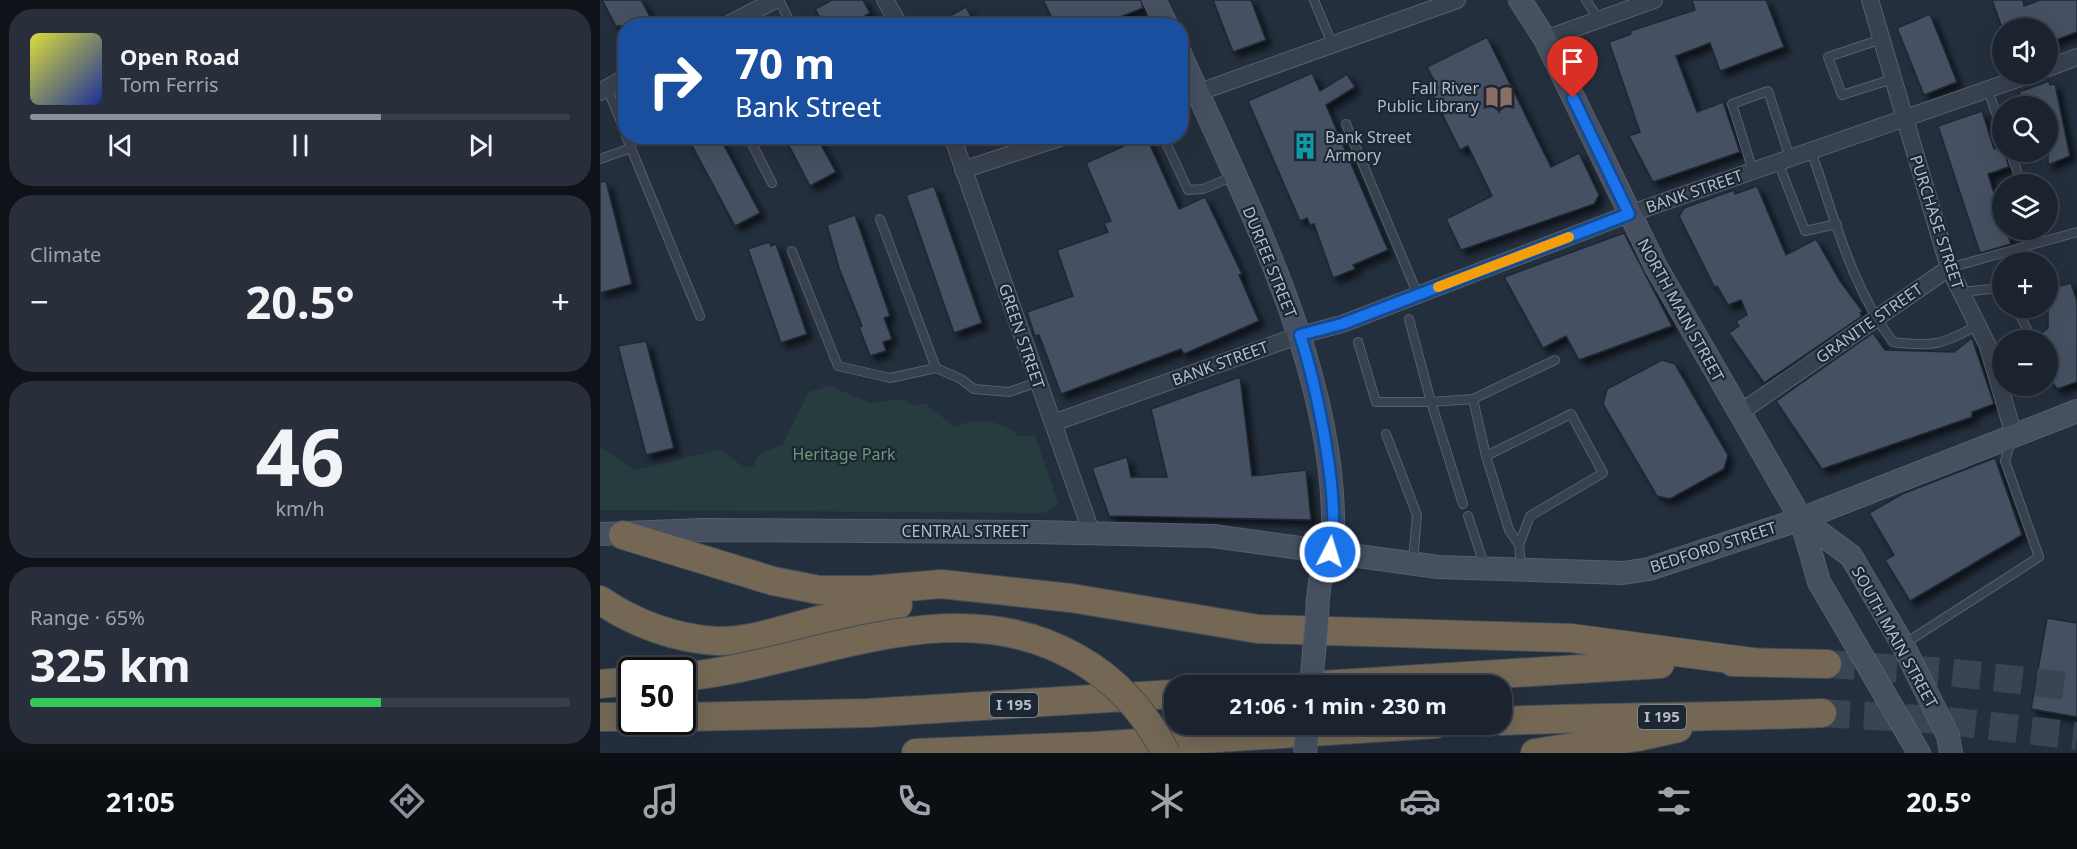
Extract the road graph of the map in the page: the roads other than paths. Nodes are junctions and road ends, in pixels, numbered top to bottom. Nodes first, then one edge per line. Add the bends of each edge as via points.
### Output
1 (777, 0) edge
2 (885, 0) edge
3 (1154, 0) edge
4 (1314, 0) edge
5 (1457, 0) edge
6 (1520, 0) edge
7 (1586, 0) edge
8 (1870, 0) edge
9 (1650, 1) edge
10 (741, 18) edge
11 (787, 18) edge
12 (895, 18) edge
13 (1163, 18) edge
14 (1599, 20) junction
15 (1545, 39) junction
16 (1882, 39) junction
17 (1333, 46) junction
18 (2077, 57) edge
19 (2058, 64) edge
20 (618, 79) edge
21 (1893, 79) junction
22 (2004, 84) edge
23 (602, 85) edge
24 (1988, 90) junction
25 (1189, 96) edge
26 (1992, 101) edge
27 (618, 118) edge
28 (1905, 120) junction
29 (1346, 124) dead end
30 (629, 144) edge
31 (752, 144) edge
32 (955, 144) edge
33 (1042, 144) edge
34 (1167, 144) edge
35 (631, 148) junction
36 (1811, 151) junction
37 (600, 159) edge
38 (1784, 160) junction
39 (963, 170) junction
40 (1753, 171) junction
41 (1235, 176) junction
42 (772, 183) dead end
43 (1629, 214) junction
44 (880, 219) dead end
45 (1837, 224) junction
46 (2077, 234) edge
47 (792, 251) dead end
48 (1949, 268) junction
49 (1992, 289) edge
50 (1959, 292) junction
51 (1418, 295) junction
52 (700, 316) dead end
53 (1409, 319) dead end
54 (1875, 319) junction
55 (1976, 326) junction
56 (1300, 335) junction
57 (1358, 342) dead end
58 (1992, 352) edge
59 (1555, 360) dead end
60 (936, 368) junction
61 (1038, 382) junction
62 (2005, 396) edge
63 (1473, 399) junction
64 (1431, 402) junction
65 (2077, 411) edge
66 (1738, 414) junction
67 (1053, 423) junction
68 (1386, 434) dead end
69 (2014, 435) junction
70 (1486, 456) junction
71 (1463, 504) dead end
72 (1468, 516) dead end
73 (1801, 519) junction
74 (612, 534) edge
75 (1092, 534) junction
76 (1519, 544) junction
77 (1330, 552) junction
78 (1413, 565) junction
79 (1485, 569) junction
80 (1521, 571) junction
81 (1041, 596) junction
82 (600, 600) edge
83 (1903, 645) junction
84 (1752, 662) junction
85 (1827, 664) tunnel mouth
86 (696, 675) edge
87 (1312, 675) edge
88 (1470, 675) edge
89 (618, 682) edge
90 (600, 684) edge
91 (1164, 695) edge
92 (1822, 713) tunnel mouth
93 (600, 717) edge
94 (618, 717) edge
95 (696, 717) edge
96 (1724, 717) junction
97 (1512, 721) edge
98 (1262, 735) edge
99 (1307, 735) edge
100 (916, 753) edge
101 (1166, 753) edge
102 (1305, 753) edge
103 (1535, 753) edge
104 (1919, 753) edge
105 (1951, 753) edge

1 - 10 street
1 - 11 lane
2 - 12 street
3 - 13 main road
4 - 17 lane
5 - 17 street
6 - 15 main road, NORTH MAIN STREET
7 - 14 lane
8 - 16 street, PURCHASE STREET
9 - 14 street
14 - 15 street
15 - 43 main road, NORTH MAIN STREET
16 - 21 street, PURCHASE STREET
16 - 21 lane via 1828,57 1842,95
17 - 25 street
18 - 19 street
20 - 23 street
21 - 28 street, PURCHASE STREET
22 - 24 street, BANK STREET
23 - 27 lane
24 - 26 lane
24 - 28 street, BANK STREET
25 - 41 main road, DURFEE STREET
28 - 36 street, BANK STREET
28 - 48 street, PURCHASE STREET
29 - 51 lane
30 - 35 lane
31 - 42 lane
32 - 39 street, GREEN STREET
33 - 39 street
34 - 41 lane via 1188,190 1203,189
35 - 37 lane
35 - 52 lane
36 - 38 street, BANK STREET
36 - 45 lane
38 - 40 street, BANK STREET
38 - 40 lane via 1768,91 1732,104
38 - 45 lane via 1805,231
39 - 61 street, GREEN STREET
40 - 43 street, BANK STREET
41 - 56 main road, DURFEE STREET
43 - 51 street, BANK STREET
43 - 66 main road, NORTH MAIN STREET
44 - 60 lane
45 - 54 lane
46 - 48 lane, GRANITE STREET
47 - 60 lane via 838,366 890,378
48 - 50 street, PURCHASE STREET
48 - 54 street, GRANITE STREET
49 - 50 lane
50 - 55 street, PURCHASE STREET
51 - 56 street, BANK STREET via 1342,324
53 - 64 lane
54 - 55 lane via 1893,342 1916,345 1946,342
54 - 66 street, GRANITE STREET
55 - 58 street, PURCHASE STREET
56 - 67 street, BANK STREET
56 - 77 main road, DURFEE STREET via 1325,448 1333,525
57 - 64 lane via 1376,402
59 - 63 lane
60 - 61 lane via 974,389 1009,392
61 - 67 street, GREEN STREET
62 - 69 street, PURCHASE STREET
63 - 64 lane
63 - 70 lane
64 - 71 lane
65 - 69 main road, BEDFORD STREET
66 - 73 main road, NORTH MAIN STREET
67 - 75 street, GREEN STREET
68 - 78 lane via 1417,515
69 - 73 main road, BEDFORD STREET
69 - 83 lane via 2005,461 2039,557
70 - 76 lane via 1509,530
70 - 76 lane via 1570,414 1604,473 1530,516
72 - 79 lane
73 - 80 main road, BEDFORD STREET via 1642,570
73 - 83 main road, SOUTH MAIN STREET via 1851,556
73 - 104 main road via 1820,582
74 - 75 main road, CENTRAL STREET via 702,530
74 - 81 highway via 795,587 843,591 941,584
75 - 77 main road, CENTRAL STREET via 1213,536
76 - 80 lane
77 - 78 main road, BEDFORD STREET
77 - 87 main road, DURFEE STREET, bridge via 1320,585
78 - 79 main road, BEDFORD STREET
79 - 80 main road, BEDFORD STREET
81 - 82 highway via 879,608 718,641 670,633
81 - 84 highway via 1258,629 1571,638
83 - 105 main road, SOUTH MAIN STREET via 1948,736
84 - 85 highway
84 - 88 highway
86 - 101 highway, bridge via 757,666 911,630 990,628 1051,645 1089,665 1132,703
89 - 90 highway
91 - 95 highway, I 195 via 868,713
92 - 96 highway, I 195
93 - 94 highway
96 - 97 highway, I 195
96 - 103 highway via 1637,737
98 - 100 highway
99 - 102 main road, bridge

